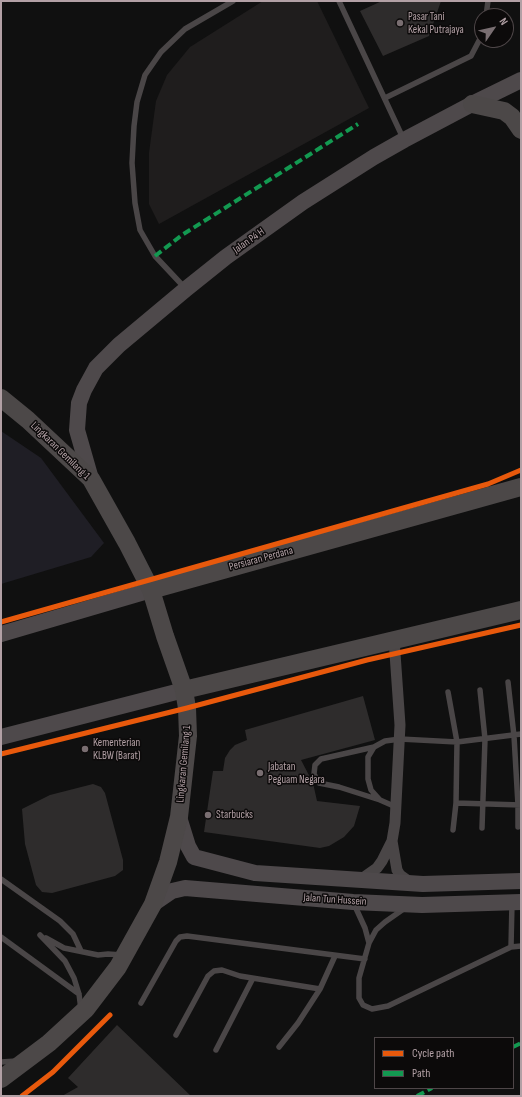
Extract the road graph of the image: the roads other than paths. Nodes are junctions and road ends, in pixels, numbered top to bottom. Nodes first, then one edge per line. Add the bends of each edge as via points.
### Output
1 (233, 1) edge
2 (339, 1) edge
3 (475, 48) edge
4 (521, 80) edge
5 (385, 98) junction
6 (472, 104) junction
7 (521, 130) edge
8 (404, 140) junction
9 (186, 289) junction
10 (1, 398) edge
11 (91, 479) junction
12 (521, 487) edge
13 (151, 590) junction
14 (521, 610) edge
15 (1, 634) edge
16 (394, 639) junction
17 (508, 682) dead end
18 (184, 690) junction
19 (480, 690) dead end
20 (448, 692) dead end
21 (521, 734) edge
22 (514, 736) junction
23 (1, 737) edge
24 (400, 739) junction
25 (486, 739) junction
26 (457, 742) junction
27 (374, 747) junction
28 (380, 800) junction
29 (456, 803) junction
30 (484, 803) junction
31 (520, 805) edge
32 (396, 807) junction
33 (179, 817) junction
34 (518, 827) dead end
35 (482, 828) dead end
36 (453, 830) dead end
37 (392, 841) junction
38 (1, 879) edge
39 (360, 880) junction
40 (521, 881) edge
41 (412, 884) junction
42 (353, 902) junction
43 (516, 903) edge
44 (153, 904) junction
45 (410, 904) junction
46 (1, 938) edge
47 (368, 943) junction
48 (521, 946) edge
49 (511, 947) junction
50 (81, 951) junction
51 (124, 955) junction
52 (336, 956) junction
53 (365, 959) junction
54 (253, 978) junction
55 (320, 989) junction
56 (79, 994) junction
57 (141, 1003) dead end
58 (82, 1014) junction
59 (176, 1035) dead end
60 (280, 1047) dead end
61 (216, 1050) dead end
62 (1, 1075) edge

1 - 9 lane via 185,29 161,52 145,75 137,102 132,164 140,230 155,256
2 - 5 lane
3 - 5 lane via 471,56
4 - 6 street, Jalan P4 H
5 - 8 lane
6 - 7 main road via 504,111
6 - 8 street, Jalan P4 H
8 - 9 street, Jalan P4 H via 303,202
9 - 11 street, Jalan P4 H via 119,345 96,368 84,390 79,404 77,430
10 - 11 main road, Lingkaran Gemilang 1
11 - 13 main road, Lingkaran Gemilang 1
12 - 13 main road, Persiaran Perdana
13 - 15 street, Persiaran Perdana
13 - 18 main road, Lingkaran Gemilang 1
14 - 16 main road
16 - 18 main road
16 - 24 street
17 - 22 lane
18 - 23 street
18 - 33 main road, Lingkaran Gemilang 1 via 188,736
19 - 25 lane
20 - 26 lane
21 - 22 lane
22 - 25 lane
22 - 31 lane
24 - 26 lane
24 - 27 lane via 385,741
24 - 32 street
25 - 26 lane
25 - 30 lane
26 - 29 lane
27 - 28 lane via 368,757 368,779 371,790
27 - 28 lane via 321,759 315,765 314,774 319,783
28 - 32 lane
29 - 30 lane
29 - 36 lane
30 - 31 lane
30 - 35 lane
31 - 34 lane
32 - 37 street
33 - 39 street, Jalan Tun Hussein via 194,857 255,873
33 - 44 main road, Lingkaran Gemilang 1 via 168,862
37 - 39 street via 377,868
37 - 41 street via 397,870
38 - 50 lane via 60,921 73,934
39 - 41 street, Jalan Tun Hussein
40 - 41 street, Jalan Tun Hussein
42 - 44 street, Jalan Tun Hussein via 185,888 172,891
42 - 45 street, Jalan Tun Hussein
42 - 47 lane via 365,928
43 - 45 street, Jalan Tun Hussein
43 - 49 lane
44 - 51 main road, Lingkaran Gemilang 1
45 - 47 lane via 376,930
46 - 56 lane
47 - 53 lane
48 - 49 lane
49 - 53 lane via 382,1008 372,1009 363,1005 359,998 359,978
50 - 51 lane via 98,955
50 - 56 lane via 64,948 40,935 65,961
51 - 58 main road, Lingkaran Gemilang 1 via 118,967
52 - 53 lane
52 - 55 lane
52 - 57 lane via 180,936
54 - 55 lane
54 - 59 lane via 222,970 214,971 208,976
54 - 61 lane
55 - 60 lane
56 - 58 lane
58 - 62 main road, Lingkaran Gemilang 1 via 27,1061

